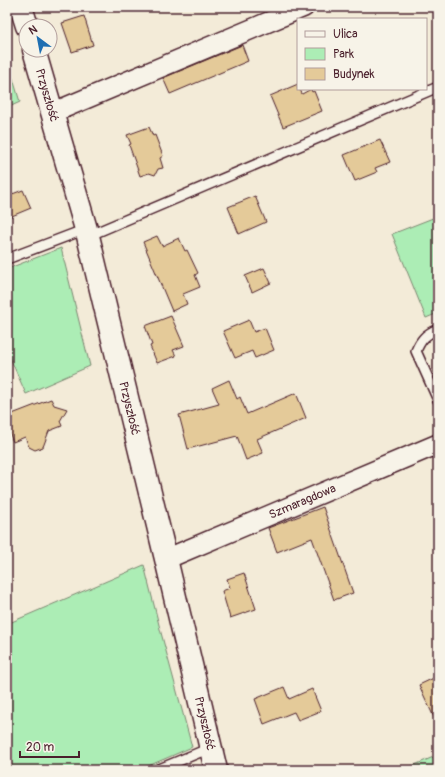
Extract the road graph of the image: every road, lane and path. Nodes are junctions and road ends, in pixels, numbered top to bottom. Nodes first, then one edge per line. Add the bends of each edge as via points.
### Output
1 (21, 7) edge
2 (304, 7) edge
3 (24, 18) edge
4 (36, 58) edge
5 (438, 87) edge
6 (52, 113) junction
7 (87, 232) junction
8 (7, 259) edge
9 (438, 329) edge
10 (438, 400) edge
11 (438, 444) edge
12 (166, 559) junction
13 (210, 748) junction
14 (157, 770) edge
15 (216, 770) edge

1 - 3 street
2 - 6 street
4 - 6 street, Przyszłość
5 - 7 lane
6 - 7 street, Przyszłość
7 - 8 lane
7 - 12 street, Przyszłość
9 - 10 lane via 426,334 416,351
11 - 12 street, Szmaragdowa
12 - 13 street, Przyszłość
13 - 14 lane
13 - 15 street, Przyszłość

